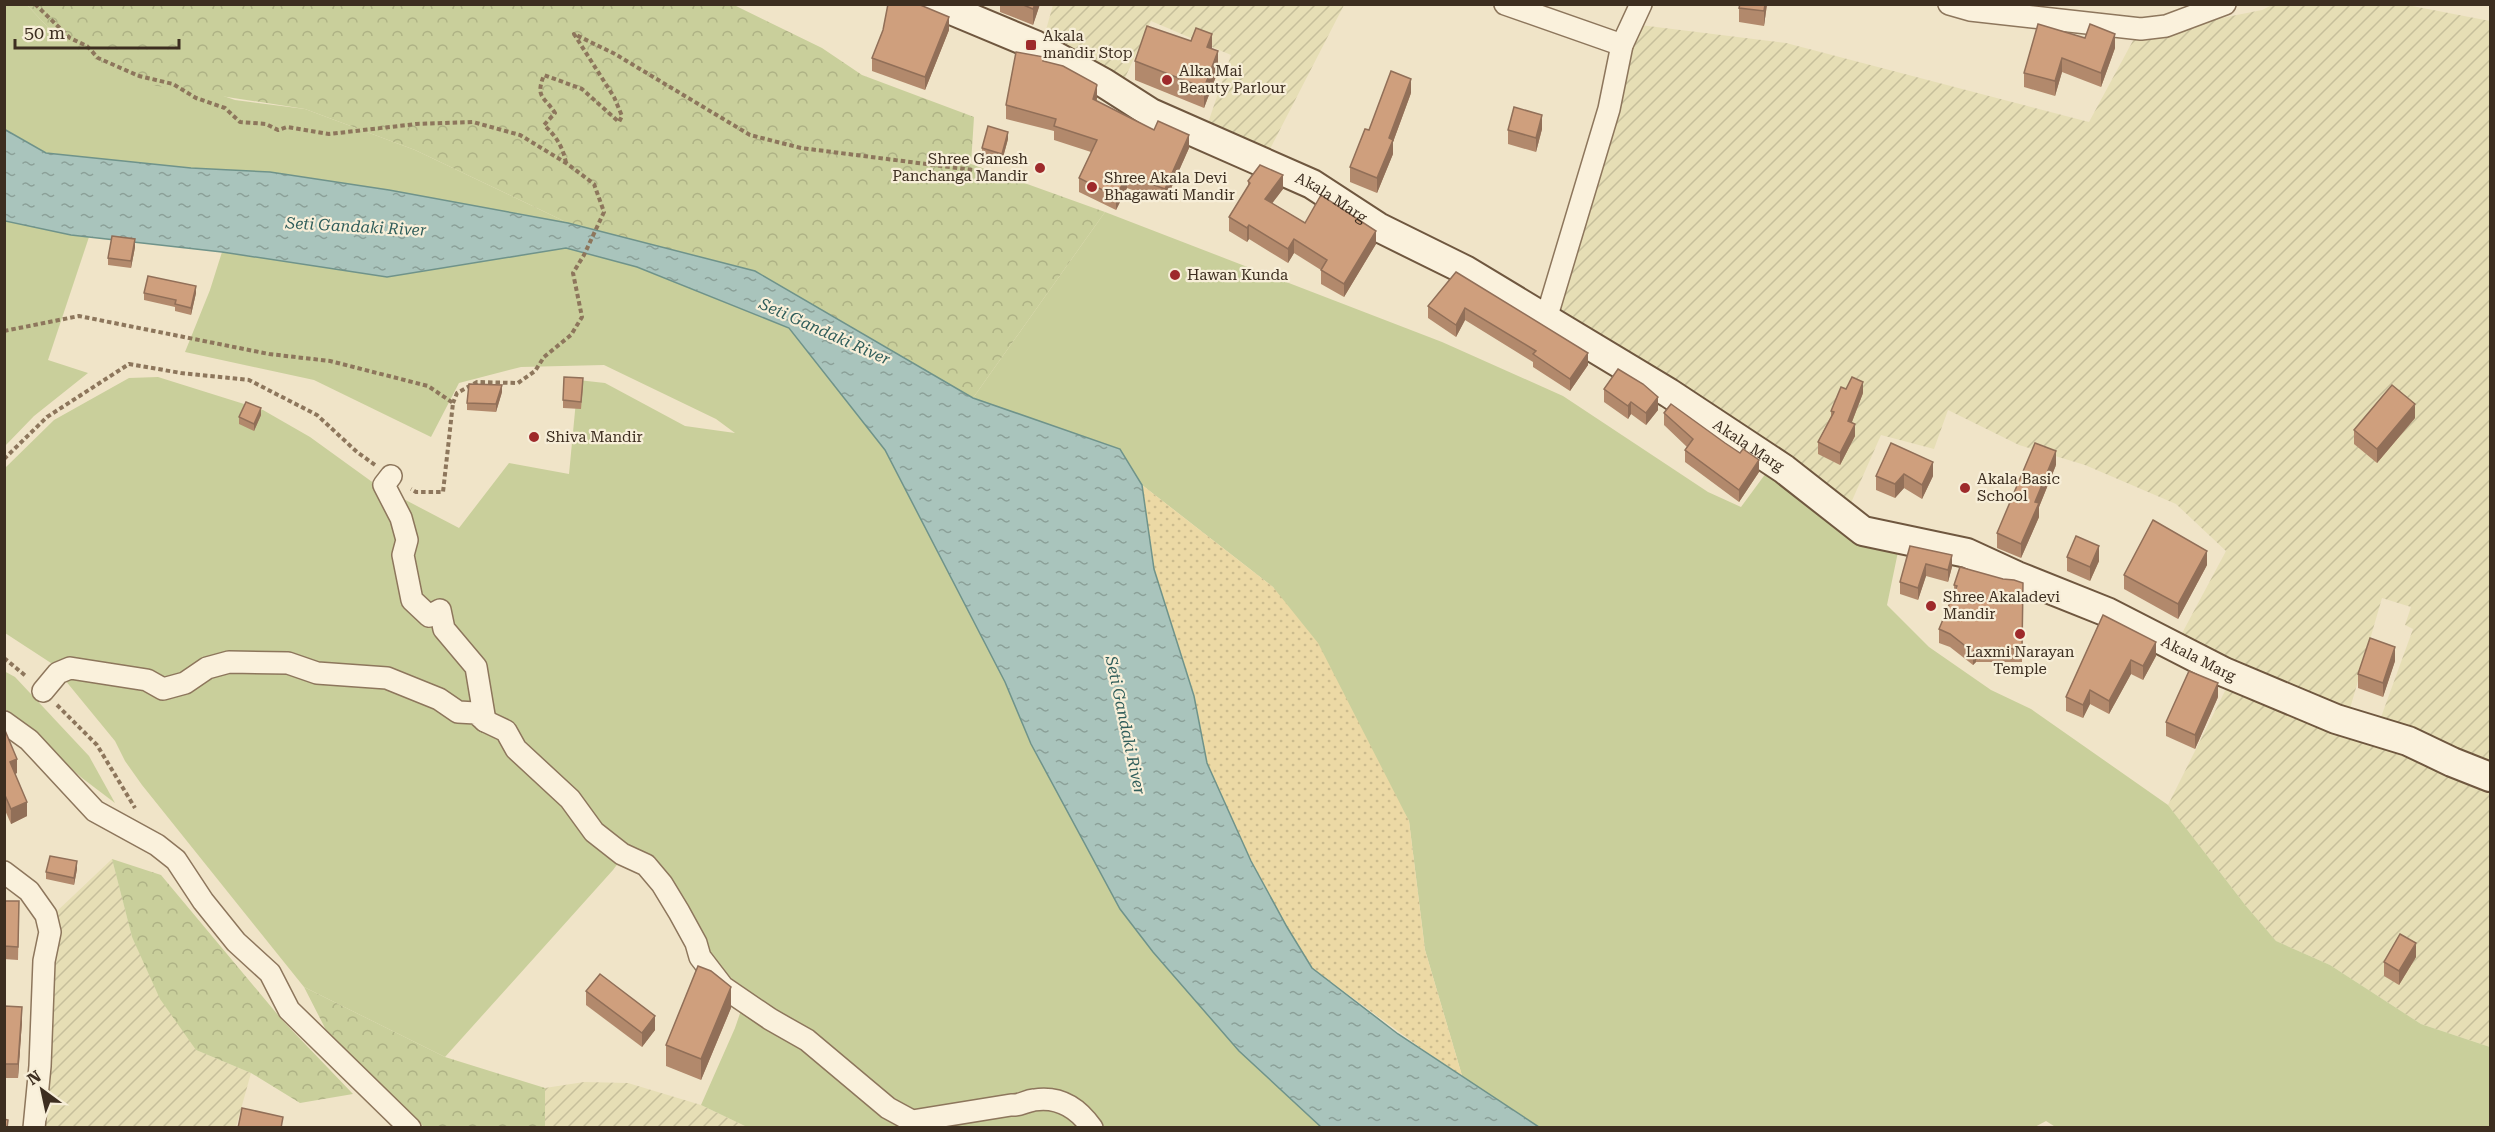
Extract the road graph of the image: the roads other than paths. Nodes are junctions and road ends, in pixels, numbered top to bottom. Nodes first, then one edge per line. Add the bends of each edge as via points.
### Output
1 (938, 4) edge
2 (1505, 4) edge
3 (1641, 4) edge
4 (1949, 4) edge
5 (2225, 4) edge
6 (1622, 45) junction
7 (1546, 319) junction
8 (391, 476) road end
9 (43, 691) road end
10 (485, 721) junction
11 (4, 722) edge
12 (2490, 777) edge
13 (4, 872) edge
14 (34, 1128) edge
15 (410, 1128) edge
16 (1092, 1128) edge

1 - 7 main road, Akala Marg via 1035,45 1151,113 1312,184 1378,227 1465,270
2 - 6 street
3 - 6 street
4 - 5 street via 1970,10 2141,29 2166,26
6 - 7 street via 1609,109
7 - 12 main road, Akala Marg via 1784,469 1863,531 1967,553 2107,612 2224,672 2336,719 2408,741
8 - 10 street via 384,485 407,540 403,555 412,600 429,616 440,610 444,629 476,667
9 - 10 street via 58,673 70,668 147,680 163,689 229,662 288,663 317,673 387,678 439,699 458,712 476,713
10 - 16 street via 506,731 516,749 570,800 594,832 622,854 646,865 679,912 700,957 723,987 807,1040 888,1108 912,1121 1048,1099 1065,1103 1082,1114
11 - 15 street via 29,740 95,812 157,845 176,860 236,942 270,973 289,1010
13 - 14 street via 29,891 46,915 50,933 44,961

